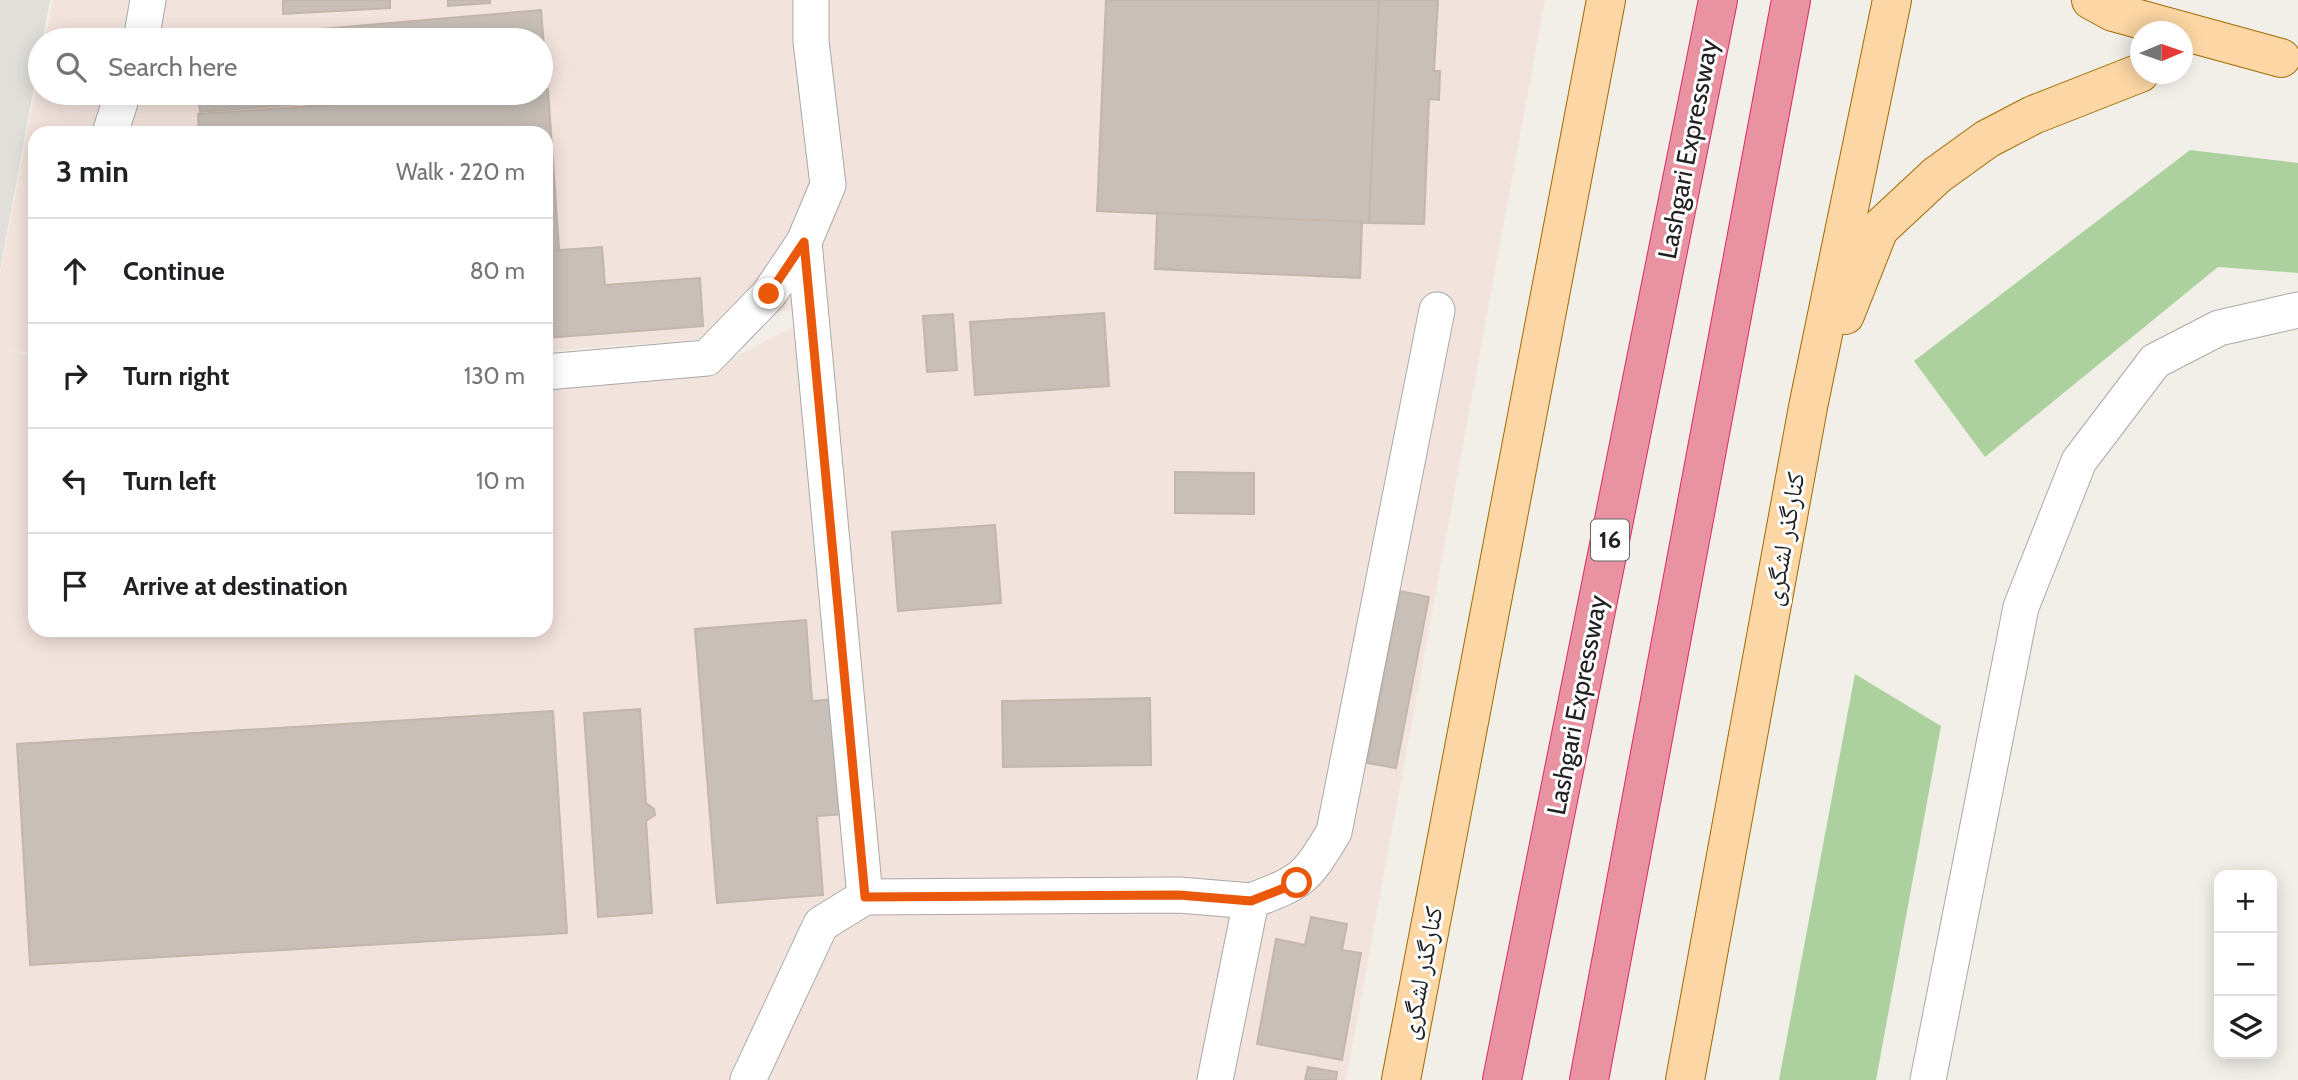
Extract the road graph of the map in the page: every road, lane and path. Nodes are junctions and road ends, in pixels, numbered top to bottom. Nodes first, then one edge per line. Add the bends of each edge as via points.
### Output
1 (148, 0) edge
2 (811, 0) edge
3 (1606, 0) edge
4 (1718, 0) edge
5 (1791, 0) edge
6 (1892, 0) edge
7 (2091, 0) edge
8 (143, 28) edge
9 (2193, 58) edge
10 (2289, 60) edge
11 (2130, 77) edge
12 (119, 105) edge
13 (112, 126) edge
14 (804, 242) junction
15 (1437, 310) dead end
16 (2298, 310) edge
17 (553, 371) edge
18 (1808, 408) junction
19 (865, 897) junction
20 (1251, 901) junction
21 (748, 1080) edge
22 (1215, 1080) edge
23 (1401, 1080) edge
24 (1503, 1080) edge
25 (1589, 1080) edge
26 (1685, 1080) edge
27 (1928, 1080) edge

1 - 8 lane
2 - 14 lane via 811,41 828,185
3 - 23 main road, کنارگذر لشگری
4 - 24 highway, Lashgari Expressway / 16
5 - 25 highway
6 - 18 main road, کنارگذر لشگری
7 - 10 main road via 2113,12
9 - 10 main road via 2212,53
11 - 18 main road via 1987,139 1937,175 1879,229
12 - 13 lane
14 - 17 lane via 769,294 707,358
14 - 19 lane
15 - 20 lane via 1334,832 1297,883
16 - 27 lane via 2219,328 2155,361 2079,461 2021,607
18 - 26 main road, کنارگذر لشگری
19 - 20 lane via 1179,895
19 - 21 lane via 821,924
20 - 22 lane

